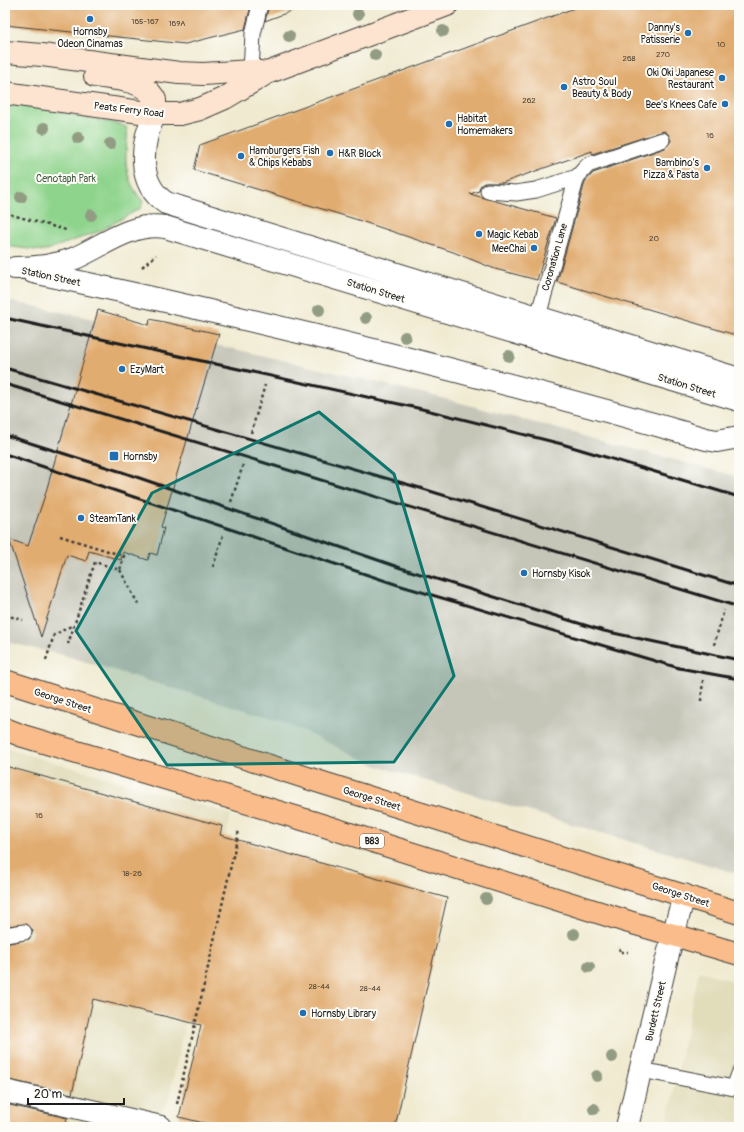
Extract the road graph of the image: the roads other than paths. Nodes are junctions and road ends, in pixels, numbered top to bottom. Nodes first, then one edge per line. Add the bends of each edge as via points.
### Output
1 (260, 5) edge
2 (447, 5) edge
3 (5, 52) edge
4 (42, 55) junction
5 (259, 72) junction
6 (5, 93) edge
7 (155, 114) junction
8 (662, 140) dead end
9 (577, 177) junction
10 (488, 191) dead end
11 (10, 267) edge
12 (535, 327) junction
13 (739, 379) edge
14 (739, 400) edge
15 (739, 437) edge
16 (5, 681) edge
17 (5, 729) edge
18 (684, 895) junction
19 (739, 913) edge
20 (24, 932) dead end
21 (5, 935) edge
22 (672, 935) junction
23 (739, 954) edge
24 (641, 1070) junction
25 (739, 1074) edge
26 (5, 1091) edge
27 (168, 1119) edge
28 (627, 1127) edge

1 - 5 lane via 253,34
2 - 5 main road, Peats Ferry Road
3 - 4 main road, Peats Ferry Road
4 - 5 main road, Peats Ferry Road via 179,73
4 - 7 main road via 81,73 125,80 143,87 155,100
5 - 7 main road, Peats Ferry Road via 225,98 200,109 180,114
6 - 7 main road, Peats Ferry Road
7 - 12 street, Station Street via 145,140 144,164 151,187 166,203
8 - 9 lane via 588,165
9 - 10 lane via 516,194
9 - 12 lane, Coronation Lane
11 - 12 street, Station Street via 53,265 72,259 137,228 160,226
11 - 15 street, Station Street via 342,342 706,439 718,441
12 - 13 street, Station Street
12 - 14 street, Station Street
16 - 18 main road, George Street
17 - 22 main road, B83
18 - 19 main road, George Street
18 - 22 street, Burdett Street
20 - 21 lane
22 - 23 main road, B83
22 - 24 street, Burdett Street
24 - 25 lane via 734,1088
24 - 28 street, Burdett Street
26 - 27 street

